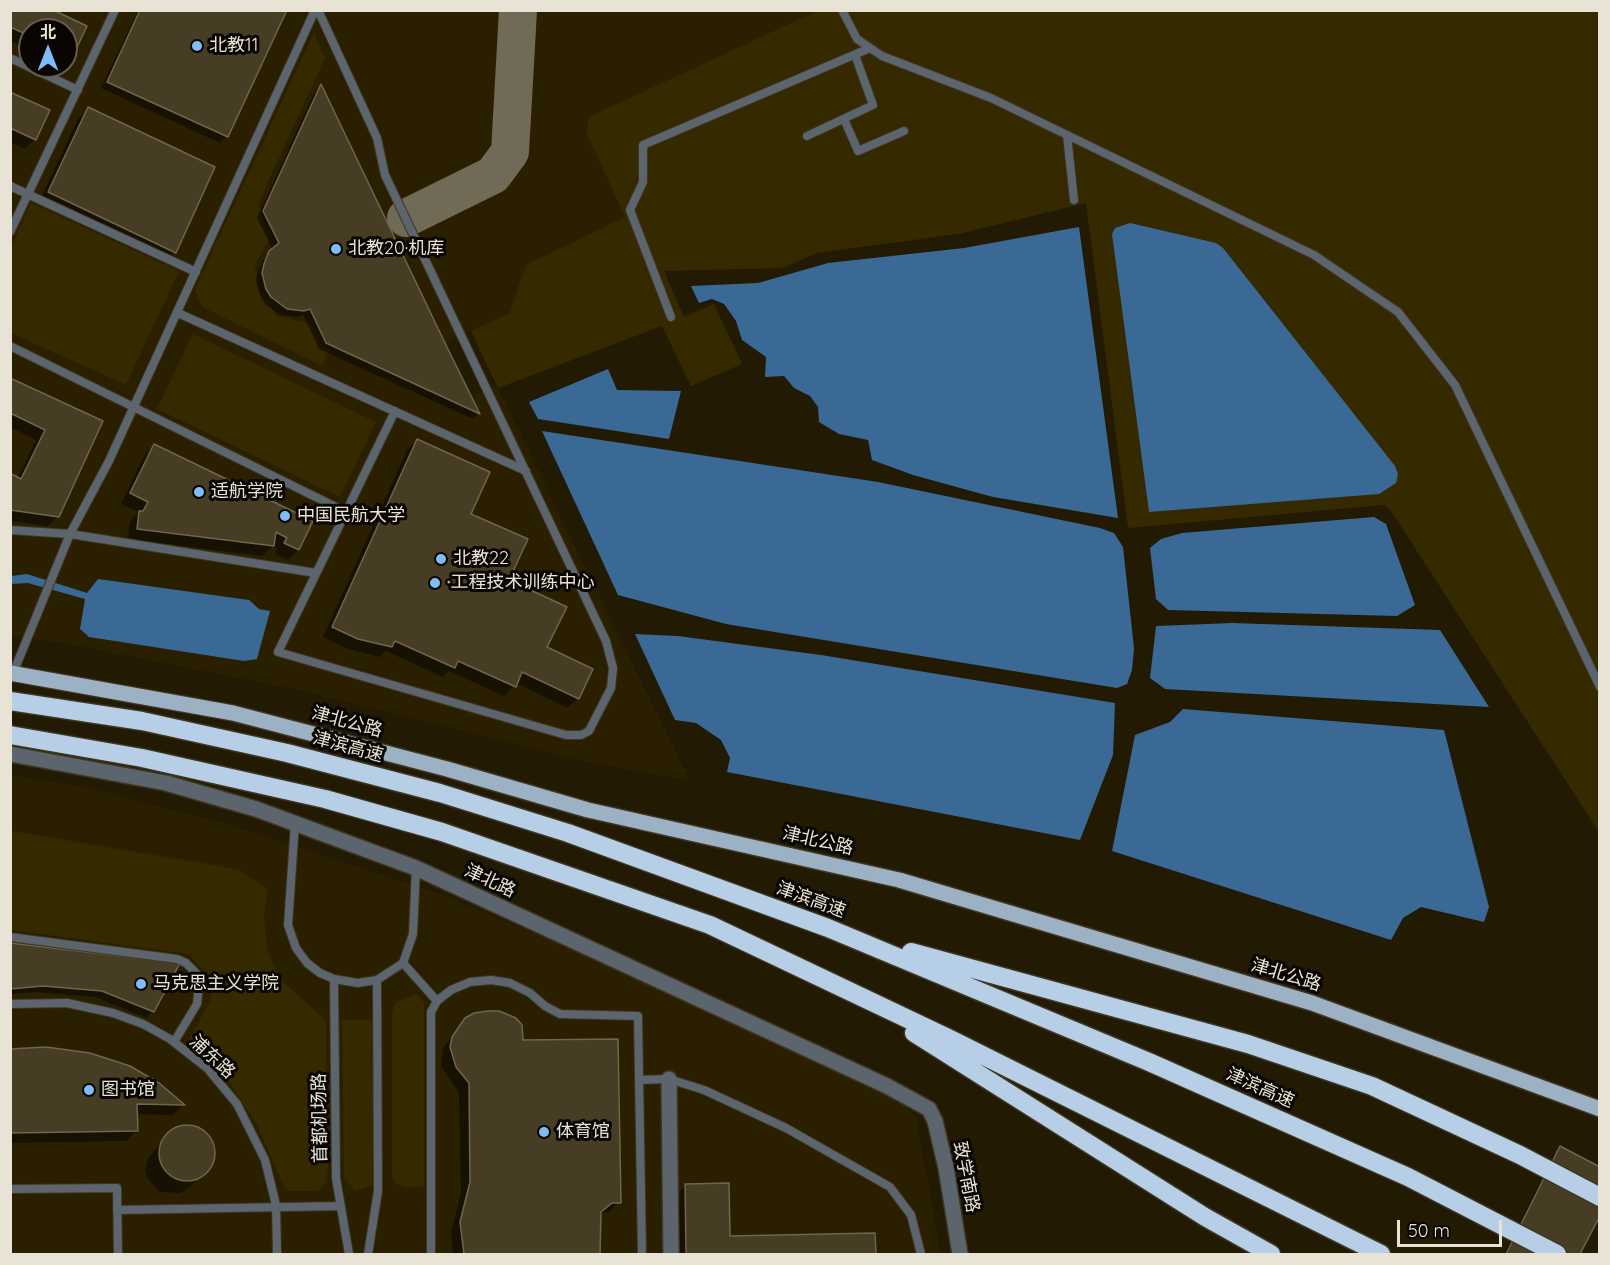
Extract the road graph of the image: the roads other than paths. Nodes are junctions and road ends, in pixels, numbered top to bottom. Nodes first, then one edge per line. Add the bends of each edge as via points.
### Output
1 (115, 10) edge
2 (316, 10) edge
3 (842, 10) edge
4 (870, 48) junction
5 (855, 55) junction
6 (10, 58) edge
7 (78, 90) junction
8 (844, 118) junction
9 (903, 130) dead end
10 (1066, 135) junction
11 (807, 136) dead end
12 (10, 186) edge
13 (28, 194) junction
14 (1074, 200) dead end
15 (10, 232) edge
16 (196, 272) junction
17 (178, 313) junction
18 (671, 317) dead end
19 (10, 346) edge
20 (134, 407) junction
21 (395, 411) junction
22 (526, 471) junction
23 (346, 512) junction
24 (10, 530) edge
25 (70, 534) junction
26 (316, 573) junction
27 (12, 668) edge
28 (1599, 687) edge
29 (10, 701) edge
30 (10, 735) edge
31 (10, 754) edge
32 (294, 823) junction
33 (416, 868) junction
34 (828, 928) junction
35 (10, 937) edge
36 (403, 963) junction
37 (334, 979) junction
38 (377, 980) junction
39 (844, 989) junction
40 (437, 1001) junction
41 (10, 1004) edge
42 (174, 1042) junction
43 (669, 1079) junction
44 (639, 1080) junction
45 (1599, 1100) edge
46 (1599, 1108) edge
47 (929, 1109) joint
48 (10, 1189) edge
49 (1599, 1197) edge
50 (341, 1206) junction
51 (276, 1207) junction
52 (117, 1210) junction
53 (118, 1254) edge
54 (277, 1254) edge
55 (349, 1254) edge
56 (368, 1254) edge
57 (431, 1254) edge
58 (642, 1254) edge
59 (671, 1254) edge
60 (921, 1254) edge
61 (960, 1254) edge
62 (1271, 1254) edge
63 (1381, 1254) edge
64 (1557, 1254) edge

1 - 7 lane
2 - 16 lane
2 - 22 lane via 376,138 385,175
3 - 4 lane via 857,39
4 - 5 lane
4 - 10 lane via 991,98
5 - 8 lane via 873,105
5 - 18 lane via 643,145 643,182 630,210
6 - 7 lane
7 - 13 lane
8 - 9 lane via 858,151
8 - 11 lane
10 - 14 lane
10 - 28 lane via 1314,255 1398,312 1455,385
12 - 13 lane
13 - 15 lane
13 - 16 lane
16 - 17 lane
17 - 20 lane
17 - 21 lane
19 - 20 lane
20 - 23 lane
20 - 25 lane
21 - 22 lane
21 - 23 lane
22 - 26 lane via 610,655 612,688 590,731 566,735 278,652
23 - 26 lane
24 - 25 lane
25 - 26 lane
25 - 27 lane
27 - 45 main road, 津北公路 via 235,705 599,804 898,870 1312,995
27 - 46 main road, 津北公路 via 232,713 588,810 899,880 1312,1003
29 - 34 highway, 津滨高速 via 142,721 440,793 568,833
30 - 39 highway via 142,758 273,787 442,832 710,925
31 - 32 street, 津北路 via 166,783
32 - 33 street, 津北路
32 - 37 lane via 288,926 307,963
33 - 36 lane via 413,934
33 - 47 street, 津北路
34 - 49 highway via 1248,1044 1372,1086 1520,1155
34 - 64 highway, 津滨高速 via 1149,1062 1408,1177
35 - 42 lane via 186,963 197,974 197,1004
36 - 38 lane
36 - 40 lane
37 - 38 lane via 358,983
37 - 50 lane, 首都机场路 via 336,1178
38 - 56 lane via 378,1191
39 - 62 highway via 1205,1218
39 - 63 highway
40 - 44 lane via 470,982 491,980 510,983 560,1014 638,1016
40 - 57 lane via 429,1026
41 - 42 lane, 浦东路 via 52,1002 98,1008 142,1024
42 - 51 lane, 浦东路 via 218,1079 245,1117 265,1160
43 - 44 lane
43 - 59 street
43 - 60 lane via 704,1090 786,1128 890,1187 911,1215
44 - 58 lane
47 - 61 street, 致学南路 via 946,1168
48 - 52 lane via 117,1188
50 - 51 lane
50 - 55 lane, 首都机场路
51 - 52 lane
51 - 54 lane, 浦东路
52 - 53 lane

